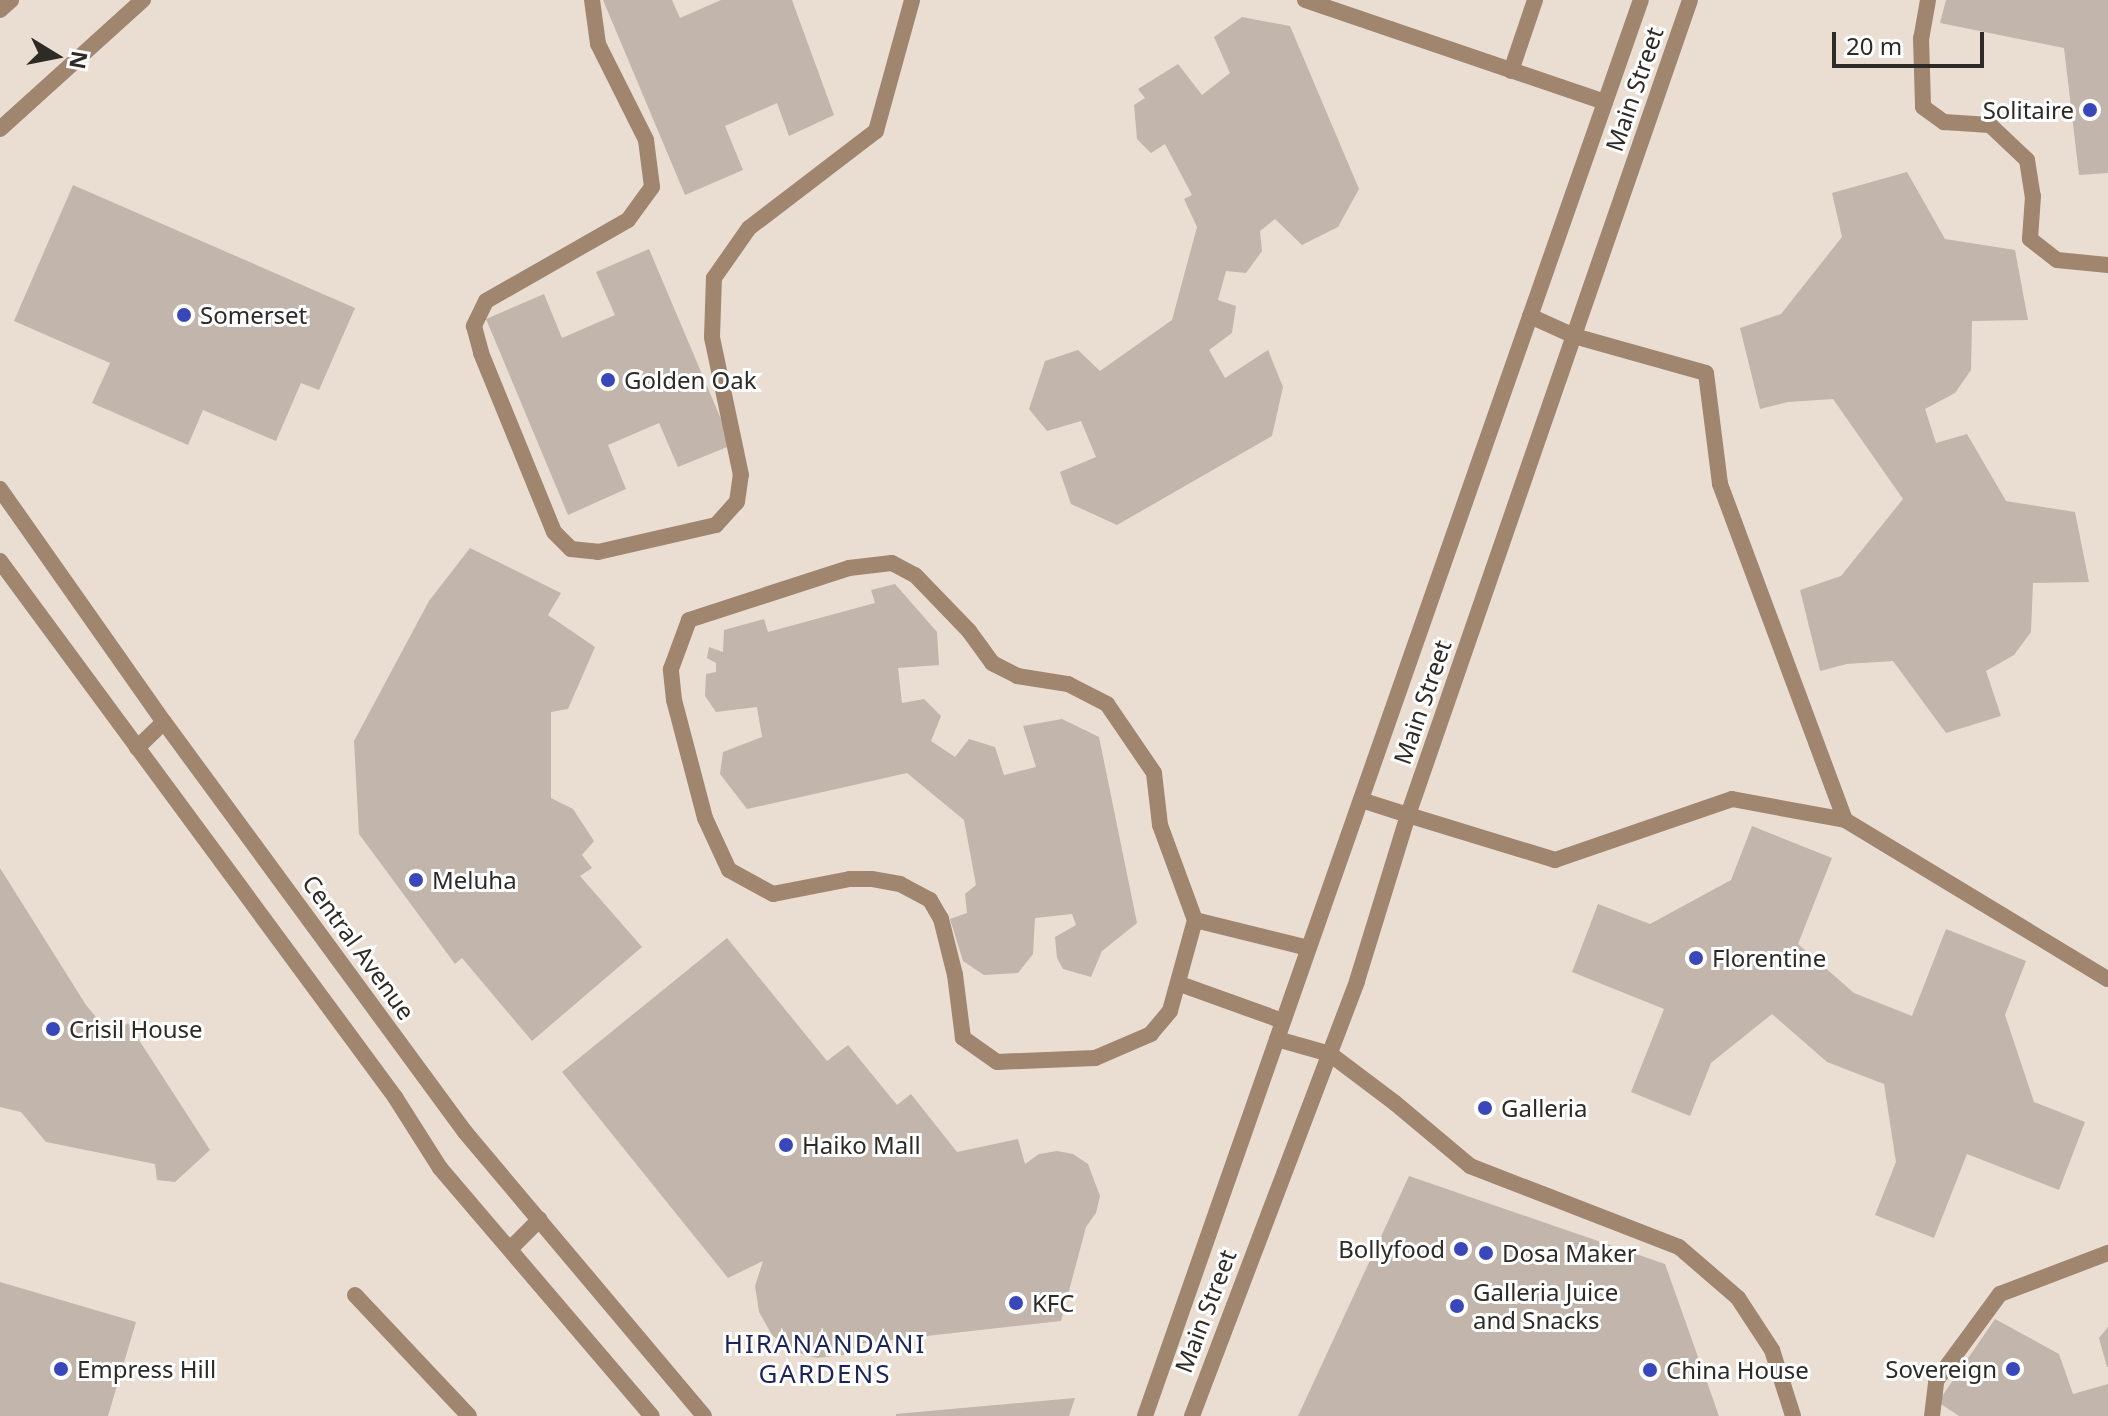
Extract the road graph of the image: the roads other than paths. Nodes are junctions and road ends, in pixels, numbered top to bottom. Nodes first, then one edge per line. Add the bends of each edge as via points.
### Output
1 (11, 0) edge
2 (143, 0) edge
3 (592, 0) edge
4 (912, 0) edge
5 (1305, 0) edge
6 (1535, 0) edge
7 (1641, 0) edge
8 (1690, 0) edge
9 (1928, 0) edge
10 (0, 10) edge
11 (1511, 71) junction
12 (1605, 102) junction
13 (0, 129) edge
14 (2108, 265) edge
15 (1530, 316) junction
16 (1574, 336) junction
17 (0, 489) edge
18 (0, 561) edge
19 (164, 722) junction
20 (137, 748) junction
21 (1361, 800) junction
22 (1408, 815) junction
23 (1845, 820) junction
24 (1195, 920) junction
25 (1308, 948) junction
26 (2108, 979) edge
27 (1180, 984) junction
28 (1283, 1021) junction
29 (1277, 1039) junction
30 (1330, 1054) junction
31 (540, 1219) junction
32 (510, 1249) junction
33 (2108, 1253) edge
34 (355, 1295) dead end
35 (1147, 1415) edge
36 (469, 1416) edge
37 (652, 1416) edge
38 (704, 1416) edge
39 (1192, 1416) edge
40 (1793, 1416) edge
41 (1932, 1416) edge

1 - 10 street
2 - 13 street
3 - 4 street via 598,44 646,140 652,187 628,220 486,301 474,326 554,532 571,549 598,552 716,525 737,502 741,475 712,337 714,278 749,228 876,131
5 - 11 street
6 - 11 street
7 - 12 street, Main Street
8 - 16 street, Main Street
9 - 14 street via 1921,38 1923,107 1944,122 1990,125 2027,160 2033,196 2030,239 2057,260
11 - 12 street
12 - 15 street, Main Street
15 - 16 street
15 - 21 street, Main Street
16 - 22 street, Main Street
16 - 23 street via 1706,373 1720,484
17 - 19 street, Central Avenue
18 - 20 street
19 - 20 street
19 - 31 street, Central Avenue via 465,1132
20 - 32 street via 395,1097 440,1168
21 - 22 street
21 - 25 street, Main Street
22 - 23 street via 1555,860 1732,799
22 - 30 street, Main Street
23 - 26 street
24 - 25 street
24 - 27 street
24 - 27 street via 1160,825 1154,773 1107,704 1068,684 1017,676 992,663 915,575 892,563 849,568 689,620 671,669 674,700 705,818 729,870 773,894 871,879 900,884 930,900 941,919 963,1038 997,1062 1095,1058 1151,1034 1170,1011
25 - 28 street, Main Street
27 - 28 street
28 - 29 street, Main Street
29 - 30 street
29 - 35 street, Main Street
30 - 39 street, Main Street
30 - 40 street via 1470,1166 1679,1247 1738,1298 1772,1350
31 - 32 street
31 - 38 street, Central Avenue
32 - 37 street
33 - 41 street via 2000,1294 1936,1381
34 - 36 street

